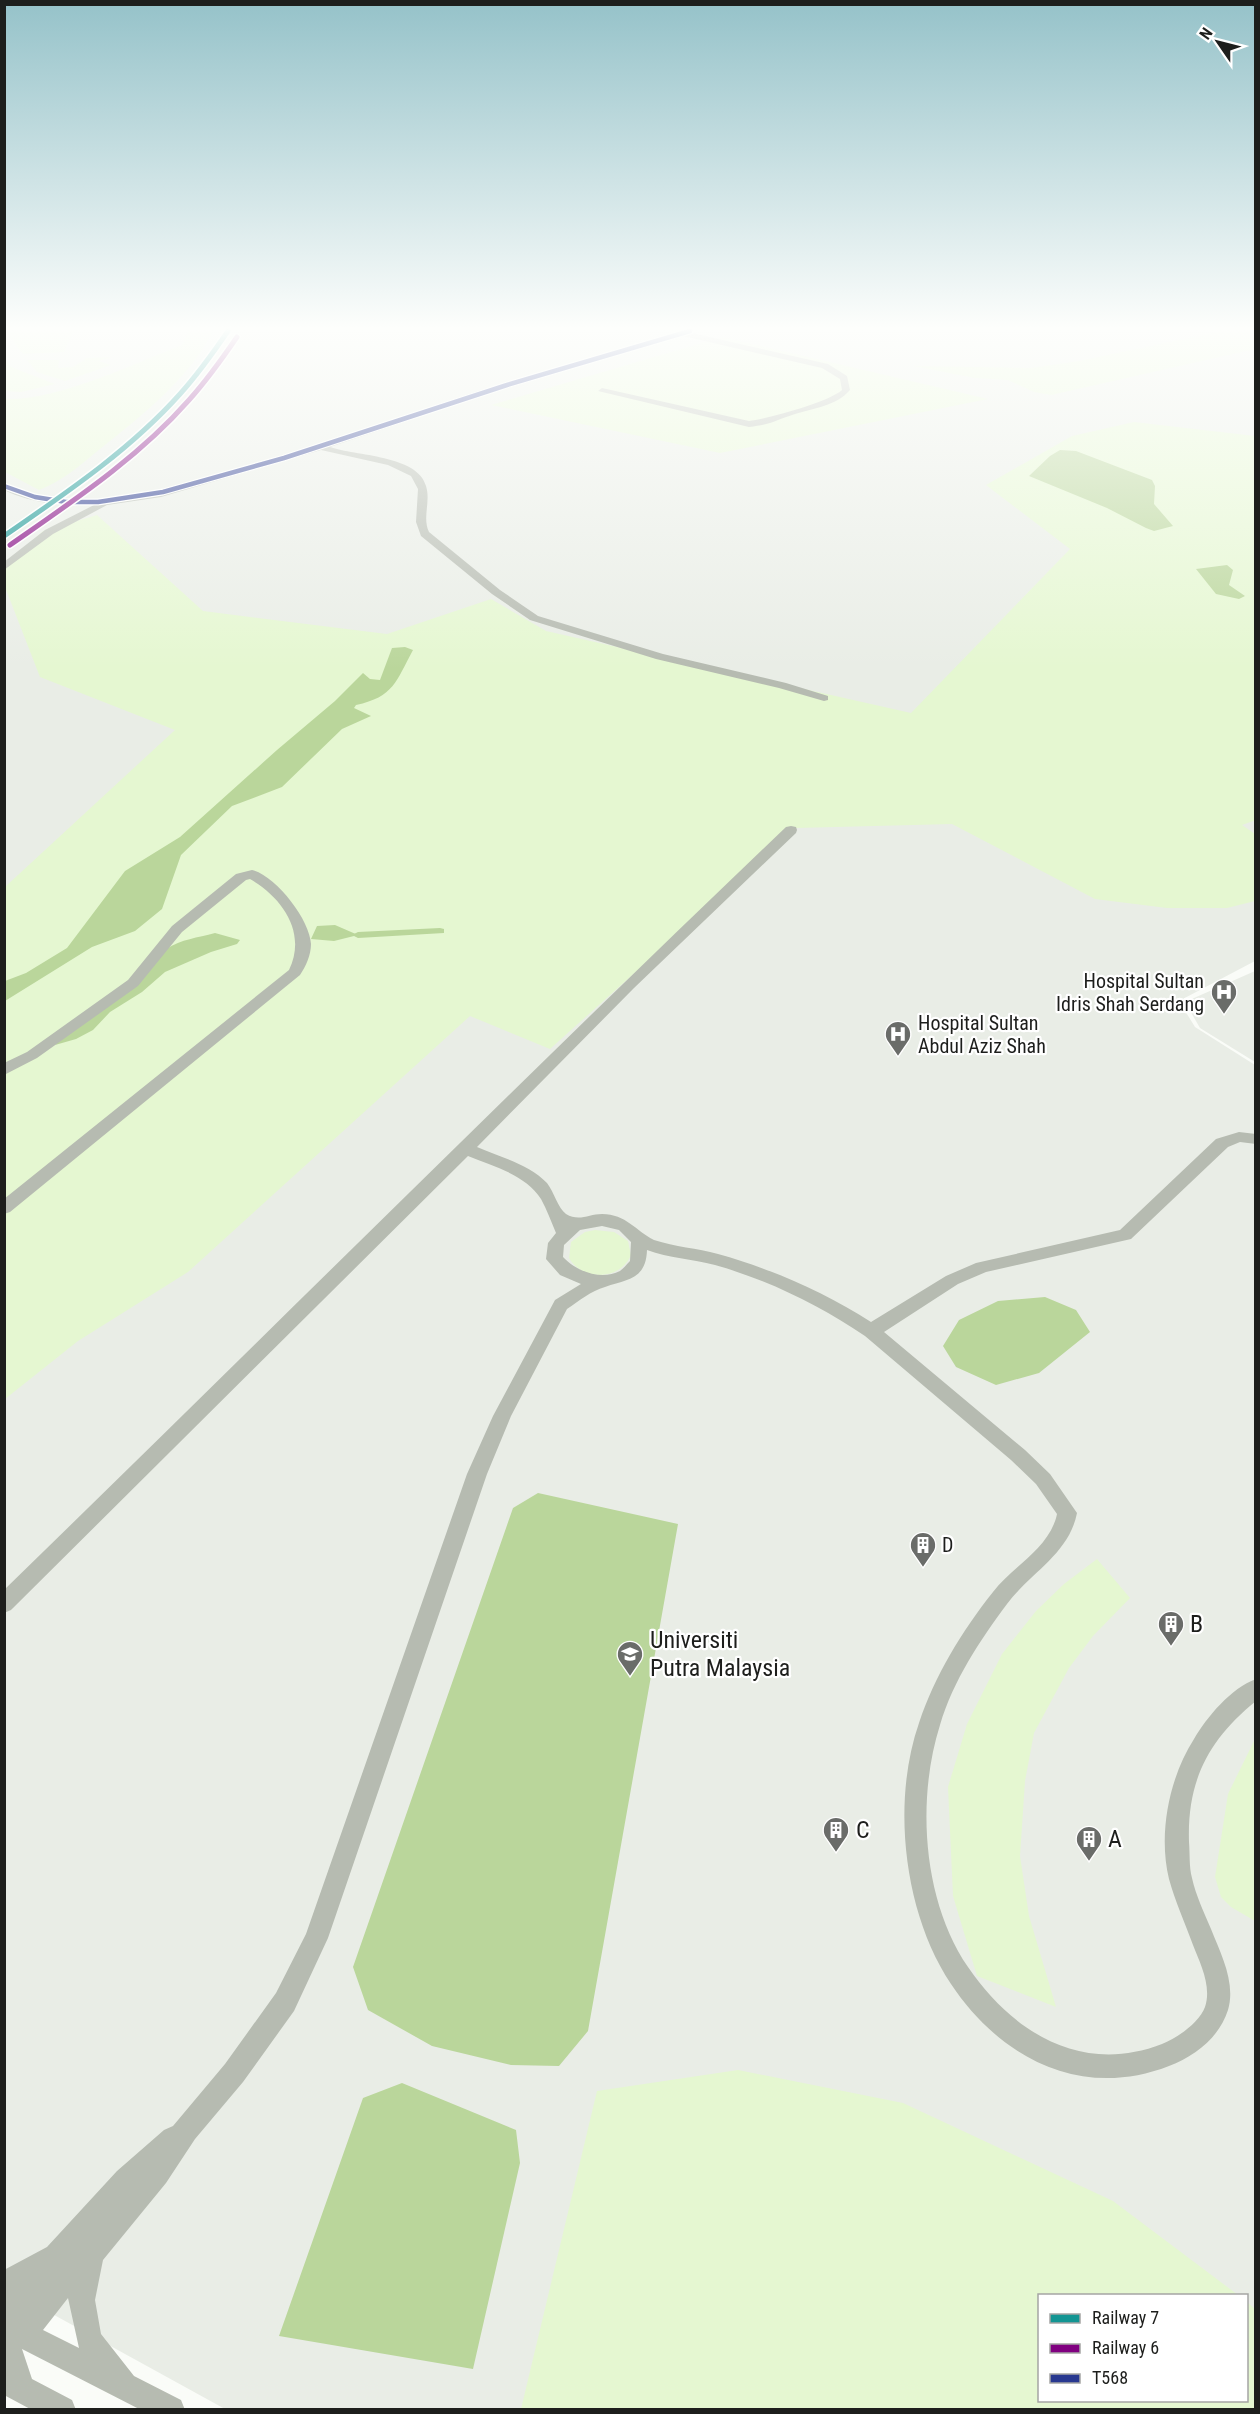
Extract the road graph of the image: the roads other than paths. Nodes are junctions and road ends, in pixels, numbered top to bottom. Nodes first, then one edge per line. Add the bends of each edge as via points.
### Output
1 (331, 444) edge
2 (321, 447) junction
3 (4, 486) edge
4 (106, 502) junction
5 (4, 567) edge
6 (824, 698) dead end
7 (791, 830) dead end
8 (4, 1070) edge
9 (1256, 1139) edge
10 (466, 1149) junction
11 (4, 1208) edge
12 (565, 1224) junction
13 (639, 1240) junction
14 (660, 1250) junction
15 (639, 1258) junction
16 (556, 1261) junction
17 (599, 1282) junction
18 (561, 1305) junction
19 (871, 1331) junction
20 (4, 1604) edge
21 (1256, 1688) edge
22 (186, 2130) junction
23 (157, 2174) junction
24 (57, 2254) junction
25 (4, 2286) edge
26 (8, 2334) edge
27 (13, 2385) edge
28 (124, 2386) junction
29 (62, 2409) edge
30 (171, 2409) edge

1 - 2 street
2 - 4 street via 177,491
2 - 6 street via 397,465 414,474 422,485 421,528 425,534 534,618 660,657
3 - 4 street via 45,500
4 - 5 street via 49,532
7 - 10 street via 629,984
8 - 11 street via 32,1055 133,983 177,929 241,877 252,874 259,878 295,913 302,930 303,956 295,972
9 - 19 street via 1239,1137 1222,1143 1125,1235 982,1267 952,1280
10 - 12 street via 530,1178 546,1193
10 - 20 street
12 - 13 street via 615,1222
12 - 16 street via 554,1251
13 - 14 street
13 - 15 street
14 - 15 street
14 - 19 street via 698,1254 736,1266 820,1299
15 - 17 street via 625,1275
16 - 17 street via 573,1277
16 - 18 street via 561,1273
17 - 18 street
18 - 22 street via 502,1416 477,1474 316,1938 285,2002 234,2073
19 - 21 street via 1018,1455 1043,1479 1067,1513 1063,1530 1006,1590 977,1628 952,1673 929,1726 916,1816 930,1912 945,1950 966,1988 1025,2043 1053,2058 1088,2067 1158,2060 1203,2031 1216,2012 1220,1984 1180,1878 1176,1820 1193,1759 1229,1708
22 - 23 street
22 - 24 street via 148,2159
23 - 26 street via 48,2299
23 - 28 street via 91,2254 81,2300 89,2340
24 - 25 street
24 - 26 street
26 - 27 street
26 - 28 street
27 - 29 street
28 - 30 street

